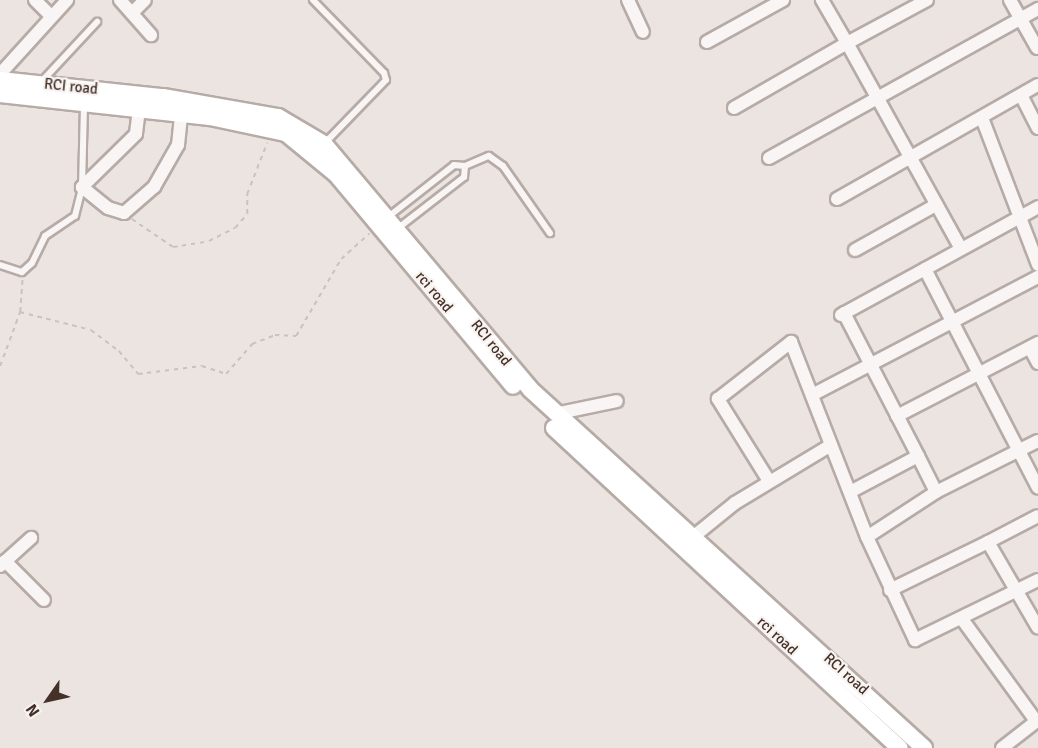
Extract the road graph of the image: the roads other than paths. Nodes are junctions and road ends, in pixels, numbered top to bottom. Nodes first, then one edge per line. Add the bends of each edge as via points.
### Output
1 (35, 0) edge
2 (67, 0) edge
3 (120, 0) edge
4 (145, 0) edge
5 (312, 0) edge
6 (627, 0) edge
7 (783, 0) edge
8 (822, 0) edge
9 (927, 0) edge
10 (1011, 0) edge
11 (1038, 9) edge
12 (132, 13) junction
13 (51, 16) junction
14 (1020, 18) junction
15 (97, 22) dead end
16 (643, 32) dead end
17 (151, 35) dead end
18 (707, 42) dead end
19 (847, 43) junction
20 (1037, 48) edge
21 (0, 74) edge
22 (0, 80) edge
23 (40, 84) junction
24 (1038, 85) edge
25 (0, 94) edge
26 (1021, 95) junction
27 (876, 98) junction
28 (84, 102) junction
29 (734, 108) dead end
30 (139, 109) junction
31 (181, 114) junction
32 (982, 118) junction
33 (1038, 128) edge
34 (324, 144) junction
35 (769, 158) dead end
36 (908, 158) junction
37 (465, 166) junction
38 (82, 187) junction
39 (837, 199) dead end
40 (936, 205) junction
41 (1038, 207) edge
42 (1019, 217) junction
43 (388, 224) junction
44 (550, 233) dead end
45 (961, 249) junction
46 (855, 250) dead end
47 (0, 265) edge
48 (1038, 265) edge
49 (925, 269) junction
50 (1038, 277) edge
51 (452, 304) junction
52 (954, 321) junction
53 (1034, 346) edge
54 (1038, 363) edge
55 (871, 365) junction
56 (981, 373) junction
57 (812, 394) junction
58 (617, 401) dead end
59 (555, 414) junction
60 (897, 416) junction
61 (1038, 441) edge
62 (831, 445) junction
63 (1019, 452) junction
64 (918, 456) junction
65 (769, 481) junction
66 (1038, 488) edge
67 (850, 492) junction
68 (936, 492) junction
69 (1038, 516) edge
70 (693, 537) junction
71 (867, 537) junction
72 (31, 538) dead end
73 (988, 542) junction
74 (2, 564) edge
75 (723, 575) junction
76 (1038, 580) edge
77 (890, 590) junction
78 (1015, 593) junction
79 (44, 600) dead end
80 (962, 619) junction
81 (1038, 628) edge
82 (1037, 720) edge
83 (898, 748) edge
84 (924, 748) edge
85 (1002, 748) edge

1 - 13 street
2 - 13 street
3 - 12 street
4 - 12 street
5 - 34 lane via 384,73 386,80
6 - 16 street
7 - 18 street
8 - 19 street
9 - 19 street
10 - 14 street
11 - 14 street
12 - 17 street
13 - 21 street
14 - 20 street
14 - 27 street
15 - 23 lane
19 - 27 street
19 - 29 street
22 - 23 main road, RCI road
23 - 34 main road, RCI road via 163,97 279,117
24 - 26 street
25 - 28 main road, rci road
26 - 32 street
26 - 33 street
27 - 35 street
27 - 36 street
28 - 30 main road, rci road
28 - 38 lane
30 - 31 main road, rci road
30 - 38 street via 136,134
31 - 38 street via 178,145 154,187 124,213 108,208
31 - 43 main road, rci road via 286,133 316,154
32 - 36 street
32 - 42 street
34 - 43 main road, RCI road
36 - 39 street
36 - 40 street
37 - 43 lane via 454,165
37 - 43 lane via 464,177
37 - 44 lane via 489,156 503,166
38 - 47 lane via 75,216 45,236 32,263 22,272
40 - 45 street
40 - 46 street
41 - 42 street
42 - 45 street
42 - 48 street
43 - 51 main road, RCI road
45 - 49 street
49 - 52 street
49 - 55 street via 843,314
50 - 52 street
51 - 59 main road, RCI road
51 - 75 main road, rci road via 544,418
52 - 55 street
52 - 56 street
53 - 54 street
53 - 56 street
55 - 57 street
55 - 60 street
56 - 60 street
56 - 63 street
57 - 62 street
57 - 65 street via 791,342 718,399
58 - 59 street
59 - 70 main road, RCI road
60 - 64 street
61 - 63 street
62 - 65 street
62 - 67 street
63 - 66 street
63 - 68 street
64 - 67 street
64 - 68 street
65 - 70 street
67 - 71 street
68 - 71 street
69 - 73 street
70 - 75 main road, RCI road
71 - 77 street
72 - 74 street
73 - 77 street
73 - 78 street
74 - 79 street
75 - 83 main road, rci road
75 - 84 main road, RCI road
76 - 78 street
77 - 80 street via 915,640
78 - 80 street
78 - 81 street
80 - 82 street
82 - 85 street

